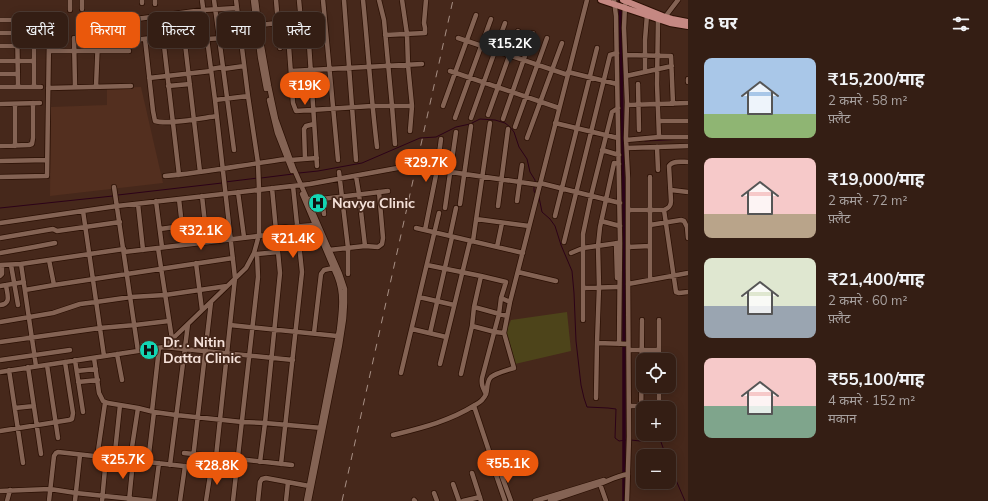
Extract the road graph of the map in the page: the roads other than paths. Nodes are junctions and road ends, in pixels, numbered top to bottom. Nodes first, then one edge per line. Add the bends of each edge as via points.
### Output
1 (70, 0) edge
2 (82, 0) edge
3 (202, 0) edge
4 (214, 0) edge
5 (236, 0) edge
6 (253, 0) edge
7 (256, 0) edge
8 (276, 0) edge
9 (299, 0) edge
10 (323, 0) edge
11 (344, 0) edge
12 (363, 0) edge
13 (379, 0) edge
14 (402, 0) edge
15 (424, 0) edge
16 (586, 0) edge
17 (601, 0) edge
18 (625, 0) edge
19 (678, 0) edge
20 (619, 5) edge
21 (237, 8) junction
22 (215, 9) junction
23 (70, 10) dead end
24 (82, 10) dead end
25 (203, 10) junction
26 (237, 12) edge
27 (257, 12) edge
28 (277, 12) edge
29 (300, 12) edge
30 (324, 12) edge
31 (476, 15) dead end
32 (647, 15) junction
33 (665, 17) junction
34 (12, 19) edge
35 (140, 19) edge
36 (491, 19) dead end
37 (658, 19) junction
38 (0, 20) edge
39 (325, 22) edge
40 (688, 22) edge
41 (505, 23) dead end
42 (217, 24) edge
43 (688, 26) edge
44 (518, 31) dead end
45 (0, 33) edge
46 (12, 33) edge
47 (533, 33) dead end
48 (407, 34) junction
49 (385, 35) junction
50 (74, 38) dead end
51 (458, 38) dead end
52 (547, 38) dead end
53 (140, 39) edge
54 (145, 39) junction
55 (148, 39) edge
56 (467, 41) junction
57 (562, 43) dead end
58 (0, 46) edge
59 (12, 46) edge
60 (481, 46) junction
61 (17, 48) edge
62 (34, 48) edge
63 (97, 48) edge
64 (116, 48) edge
65 (164, 48) edge
66 (186, 48) edge
67 (208, 48) edge
68 (220, 48) edge
69 (242, 48) edge
70 (262, 48) edge
71 (289, 48) edge
72 (309, 48) edge
73 (597, 48) dead end
74 (495, 50) junction
75 (49, 51) joint
76 (74, 51) junction
77 (97, 51) junction
78 (116, 51) junction
79 (129, 51) dead end
80 (617, 53) junction
81 (509, 55) junction
82 (625, 55) junction
83 (645, 55) junction
84 (657, 55) junction
85 (524, 60) junction
86 (0, 61) edge
87 (18, 61) junction
88 (34, 61) junction
89 (422, 64) dead end
90 (408, 65) junction
91 (538, 65) junction
92 (244, 66) junction
93 (370, 66) junction
94 (388, 66) junction
95 (672, 66) junction
96 (349, 67) junction
97 (223, 68) junction
98 (330, 68) junction
99 (311, 69) junction
100 (552, 69) junction
101 (657, 69) junction
102 (211, 70) junction
103 (291, 70) junction
104 (450, 71) dead end
105 (455, 72) junction
106 (645, 72) junction
107 (189, 73) junction
108 (0, 74) edge
109 (18, 74) junction
110 (568, 74) junction
111 (167, 76) junction
112 (626, 76) junction
113 (470, 77) junction
114 (149, 78) junction
115 (590, 78) junction
116 (688, 79) edge
117 (604, 81) junction
118 (484, 82) junction
119 (688, 82) edge
120 (190, 84) junction
121 (617, 84) junction
122 (638, 84) dead end
123 (41, 86) dead end
124 (131, 86) dead end
125 (168, 86) junction
126 (0, 87) edge
127 (18, 87) junction
128 (34, 87) junction
129 (75, 87) junction
130 (96, 87) junction
131 (498, 87) junction
132 (48, 88) junction
133 (512, 92) junction
134 (248, 96) junction
135 (526, 97) junction
136 (227, 99) junction
137 (215, 100) junction
138 (541, 102) junction
139 (33, 103) junction
140 (40, 103) dead end
141 (0, 104) edge
142 (15, 104) junction
143 (658, 104) junction
144 (673, 104) junction
145 (688, 104) edge
146 (627, 105) junction
147 (639, 105) junction
148 (372, 106) junction
149 (392, 106) junction
150 (412, 106) junction
151 (443, 106) dead end
152 (352, 107) junction
153 (333, 108) junction
154 (559, 108) junction
155 (618, 108) junction
156 (313, 110) junction
157 (488, 115) dead end
158 (217, 116) junction
159 (455, 118) dead end
160 (471, 118) dead end
161 (503, 118) dead end
162 (194, 119) junction
163 (688, 120) edge
164 (659, 121) junction
165 (172, 122) junction
166 (490, 123) dead end
167 (555, 123) junction
168 (314, 124) junction
169 (471, 126) dead end
170 (515, 127) dead end
171 (577, 128) junction
172 (508, 129) dead end
173 (639, 130) dead end
174 (410, 131) dead end
175 (456, 132) dead end
176 (592, 132) junction
177 (606, 135) junction
178 (659, 137) junction
179 (688, 137) edge
180 (527, 138) dead end
181 (618, 138) junction
182 (441, 139) dead end
183 (626, 143) junction
184 (395, 144) dead end
185 (618, 144) junction
186 (0, 146) edge
187 (15, 146) junction
188 (688, 146) edge
189 (377, 147) dead end
190 (657, 147) junction
191 (234, 150) dead end
192 (602, 150) junction
193 (618, 155) junction
194 (317, 158) junction
195 (289, 159) junction
196 (305, 159) junction
197 (47, 160) junction
198 (338, 160) dead end
199 (356, 160) dead end
200 (0, 161) edge
201 (688, 162) edge
202 (258, 163) junction
203 (619, 164) junction
204 (522, 165) dead end
205 (317, 166) dead end
206 (403, 167) dead end
207 (223, 169) junction
208 (437, 170) junction
209 (658, 170) dead end
210 (200, 172) junction
211 (339, 172) dead end
212 (450, 172) junction
213 (465, 174) junction
214 (178, 175) junction
215 (165, 176) dead end
216 (356, 176) junction
217 (0, 177) edge
218 (483, 177) junction
219 (650, 177) dead end
220 (340, 179) junction
221 (501, 179) junction
222 (520, 182) junction
223 (537, 184) junction
224 (298, 185) junction
225 (272, 188) junction
226 (562, 188) junction
227 (115, 190) dead end
228 (259, 190) junction
229 (671, 190) junction
230 (388, 191) dead end
231 (238, 192) junction
232 (379, 192) junction
233 (577, 192) junction
234 (688, 192) edge
235 (225, 194) junction
236 (360, 194) junction
237 (202, 196) junction
238 (341, 196) junction
239 (591, 196) junction
240 (179, 199) junction
241 (307, 199) junction
242 (322, 199) junction
243 (605, 199) junction
244 (517, 201) dead end
245 (156, 202) junction
246 (117, 203) junction
247 (620, 203) junction
248 (138, 204) junction
249 (460, 204) dead end
250 (498, 206) dead end
251 (445, 208) dead end
252 (456, 208) dead end
253 (628, 210) junction
254 (650, 210) junction
255 (664, 210) junction
256 (83, 211) junction
257 (439, 213) dead end
258 (324, 214) dead end
259 (555, 216) dead end
260 (476, 219) junction
261 (601, 221) junction
262 (120, 222) junction
263 (0, 223) edge
264 (502, 223) junction
265 (666, 223) junction
266 (315, 225) junction
267 (650, 225) junction
268 (182, 226) junction
269 (298, 226) junction
270 (530, 226) junction
271 (620, 226) junction
272 (85, 227) junction
273 (416, 228) dead end
274 (160, 229) junction
275 (425, 230) junction
276 (276, 231) junction
277 (434, 232) junction
278 (259, 235) junction
279 (451, 236) junction
280 (244, 237) junction
281 (0, 238) edge
282 (688, 238) edge
283 (231, 239) junction
284 (471, 241) junction
285 (207, 242) junction
286 (564, 242) dead end
287 (55, 243) dead end
288 (618, 243) junction
289 (184, 244) junction
290 (365, 246) junction
291 (598, 246) junction
292 (650, 246) junction
293 (160, 247) junction
294 (497, 247) junction
295 (628, 247) junction
296 (348, 248) junction
297 (583, 248) junction
298 (124, 250) junction
299 (143, 250) junction
300 (329, 250) junction
301 (278, 252) junction
302 (0, 253) edge
303 (523, 253) junction
304 (571, 253) dead end
305 (89, 254) junction
306 (256, 254) junction
307 (233, 258) junction
308 (49, 260) junction
309 (20, 264) junction
310 (196, 264) junction
311 (1, 265) edge
312 (11, 265) junction
313 (426, 265) junction
314 (333, 268) junction
315 (161, 269) junction
316 (445, 269) junction
317 (518, 272) junction
318 (462, 273) junction
319 (688, 273) edge
320 (127, 274) junction
321 (348, 274) dead end
322 (0, 276) edge
323 (482, 276) junction
324 (673, 276) junction
325 (235, 278) junction
326 (93, 279) junction
327 (650, 280) junction
328 (556, 281) dead end
329 (24, 282) junction
330 (506, 282) junction
331 (14, 284) junction
332 (515, 284) junction
333 (628, 284) junction
334 (6, 285) junction
335 (54, 285) junction
336 (0, 286) edge
337 (227, 286) junction
338 (599, 287) junction
339 (617, 287) junction
340 (583, 288) junction
341 (25, 290) junction
342 (199, 290) junction
343 (688, 292) edge
344 (165, 295) junction
345 (131, 297) junction
346 (419, 297) junction
347 (501, 298) junction
348 (211, 301) junction
349 (96, 302) junction
350 (437, 302) junction
351 (510, 302) junction
352 (0, 305) edge
353 (18, 305) dead end
354 (454, 305) junction
355 (474, 307) junction
356 (202, 310) junction
357 (499, 314) junction
358 (617, 315) dead end
359 (507, 316) junction
360 (29, 317) junction
361 (583, 320) dead end
362 (642, 320) dead end
363 (659, 320) dead end
364 (169, 321) junction
365 (0, 322) edge
366 (188, 324) junction
367 (135, 325) junction
368 (230, 325) junction
369 (472, 326) junction
370 (253, 327) junction
371 (100, 328) junction
372 (274, 329) junction
373 (412, 329) junction
374 (296, 332) junction
375 (495, 332) junction
376 (430, 333) junction
377 (504, 333) junction
378 (314, 334) junction
379 (338, 336) junction
380 (32, 337) junction
381 (446, 337) junction
382 (172, 339) junction
383 (0, 342) edge
384 (597, 343) junction
385 (624, 344) junction
386 (161, 347) junction
387 (184, 349) junction
388 (70, 350) dead end
389 (628, 350) junction
390 (642, 350) junction
391 (659, 350) joint
392 (138, 351) junction
393 (206, 351) junction
394 (117, 354) junction
395 (227, 354) junction
396 (34, 355) junction
397 (104, 356) junction
398 (250, 356) junction
399 (94, 358) junction
400 (271, 358) junction
401 (0, 360) edge
402 (75, 360) junction
403 (293, 360) junction
404 (65, 362) junction
405 (440, 364) dead end
406 (47, 365) junction
407 (36, 366) junction
408 (28, 368) junction
409 (96, 368) junction
410 (9, 370) junction
411 (77, 371) junction
412 (0, 372) edge
413 (401, 373) dead end
414 (461, 374) dead end
415 (98, 380) junction
416 (122, 380) dead end
417 (78, 382) junction
418 (486, 394) junction
419 (596, 398) dead end
420 (642, 401) edge
421 (105, 402) junction
422 (120, 405) junction
423 (34, 406) junction
424 (474, 406) junction
425 (629, 406) junction
426 (636, 406) edge
427 (15, 408) junction
428 (138, 408) junction
429 (153, 411) junction
430 (83, 412) dead end
431 (176, 415) junction
432 (198, 418) junction
433 (220, 420) junction
434 (55, 422) junction
435 (242, 422) junction
436 (265, 423) junction
437 (37, 425) junction
438 (286, 425) junction
439 (18, 428) junction
440 (322, 428) junction
441 (0, 431) edge
442 (393, 436) dead end
443 (58, 438) dead end
444 (98, 451) dead end
445 (115, 452) dead end
446 (184, 453) dead end
447 (41, 454) dead end
448 (194, 454) junction
449 (80, 455) junction
450 (216, 457) junction
451 (106, 458) junction
452 (238, 459) junction
453 (132, 460) junction
454 (148, 462) junction
455 (260, 462) junction
456 (23, 463) dead end
457 (159, 463) junction
458 (281, 464) junction
459 (170, 465) junction
460 (185, 466) junction
461 (292, 466) dead end
462 (192, 467) junction
463 (496, 468) junction
464 (211, 469) junction
465 (237, 472) junction
466 (472, 473) dead end
467 (625, 475) junction
468 (607, 480) junction
469 (288, 482) junction
470 (453, 484) dead end
471 (600, 484) junction
472 (309, 486) junction
473 (50, 489) junction
474 (0, 490) edge
475 (10, 490) junction
476 (76, 493) junction
477 (434, 493) dead end
478 (102, 498) edge
479 (558, 498) edge
480 (480, 499) edge
481 (129, 500) edge
482 (7, 501) edge
483 (48, 501) edge
484 (75, 501) edge
485 (153, 501) edge
486 (180, 501) edge
487 (206, 501) edge
488 (233, 501) edge
489 (258, 501) edge
490 (286, 501) edge
491 (306, 501) edge
492 (309, 501) edge
493 (437, 501) edge
494 (459, 501) edge
495 (464, 501) edge
496 (505, 501) edge
497 (511, 501) edge
498 (535, 501) edge
499 (550, 501) edge
500 (606, 501) edge
501 (628, 501) edge

1 - 23 street
2 - 24 street
3 - 25 street
4 - 22 street
5 - 21 street
6 - 195 street via 260,57 272,115
7 - 27 street
8 - 28 street
9 - 29 street
10 - 30 street
11 - 96 street
12 - 93 street
13 - 49 street
14 - 48 street
15 - 48 street via 424,33
16 - 110 street
17 - 20 main road
18 - 20 street
18 - 33 main road
19 - 33 street
20 - 32 main road
20 - 80 street via 616,16
20 - 82 street
21 - 22 street
21 - 26 street
22 - 25 street
22 - 42 street
25 - 35 street
31 - 56 street
32 - 37 main road
32 - 83 street
33 - 40 main road
34 - 38 street
36 - 60 street
37 - 43 main road
37 - 84 street
39 - 98 street
41 - 74 street
44 - 81 street
45 - 46 street
47 - 85 street
48 - 49 street
48 - 90 street
49 - 94 street
50 - 76 street
51 - 56 street
52 - 91 street
53 - 54 street
54 - 55 street
54 - 114 street
56 - 60 street
56 - 105 street
57 - 100 street
58 - 59 street
60 - 74 street
60 - 113 street
61 - 87 street
62 - 88 street
63 - 77 street
64 - 78 street
65 - 111 street
66 - 107 street
67 - 102 street
68 - 97 street
69 - 92 street
70 - 195 street via 272,103
71 - 103 street
72 - 99 street
73 - 115 street
74 - 81 street
74 - 118 street
75 - 76 street
75 - 132 street
76 - 77 street
76 - 129 street
77 - 78 street
77 - 130 street
78 - 79 street
80 - 117 street via 610,54
80 - 121 street
81 - 85 street
81 - 131 street
82 - 83 street
82 - 112 street
83 - 84 street
83 - 106 street
84 - 95 street via 671,56
84 - 101 street
85 - 91 street
85 - 133 street
86 - 87 street
87 - 88 street
87 - 109 street
88 - 128 street
89 - 90 street
90 - 94 street
90 - 150 street
91 - 100 street
91 - 135 street
92 - 97 street
92 - 134 street
93 - 94 street
93 - 96 street
93 - 148 street
94 - 149 street
95 - 101 street
95 - 144 street
96 - 98 street
96 - 152 street
97 - 102 street
97 - 136 street
98 - 99 street
98 - 153 street
99 - 103 street
99 - 156 street
100 - 110 street
100 - 138 street
101 - 106 street
101 - 143 street
102 - 107 street
102 - 137 street
103 - 156 street via 293,103 296,111
104 - 105 street
105 - 113 street
105 - 151 street
106 - 112 street
107 - 111 street
107 - 120 street
108 - 109 street
109 - 127 street
110 - 115 street
110 - 154 street
111 - 114 street
111 - 125 street
112 - 146 street
113 - 118 street
113 - 159 street
114 - 165 street via 155,121
115 - 117 street
115 - 171 street
116 - 119 street
117 - 121 street
117 - 176 street
118 - 131 street
118 - 160 street
120 - 125 street
120 - 162 street
121 - 155 street
122 - 147 street
123 - 128 street
124 - 130 street
125 - 165 street
126 - 127 street
127 - 128 street
129 - 130 street
129 - 132 street
131 - 133 street
131 - 157 street
132 - 197 street
133 - 135 street
133 - 161 street
134 - 136 street
134 - 202 street
135 - 138 street
135 - 170 street
136 - 137 street
136 - 191 street
137 - 158 street
138 - 154 street
138 - 180 street
139 - 140 street
139 - 142 street
139 - 187 street via 33,142 29,145
141 - 142 street
142 - 187 street
143 - 144 street
143 - 147 street
143 - 164 street
144 - 145 street
146 - 147 street
146 - 183 street
147 - 173 street
148 - 149 street
148 - 152 street
148 - 189 street
149 - 150 street
149 - 184 street
150 - 174 street
152 - 153 street
152 - 199 street
153 - 156 street
153 - 198 street
154 - 167 street
155 - 177 street via 612,112
155 - 181 street
156 - 168 street
158 - 162 street
158 - 207 street
162 - 165 street
162 - 210 street
163 - 164 street
164 - 178 street
165 - 214 street
166 - 218 street
167 - 171 street
167 - 223 street
168 - 194 street
168 - 196 street via 304,129
169 - 213 street
171 - 176 street
171 - 226 street
172 - 221 street
175 - 212 street
176 - 177 street
176 - 233 street
177 - 181 street
177 - 192 street
178 - 179 street
178 - 183 street
181 - 185 street
182 - 208 street
183 - 185 street
183 - 190 street
183 - 253 street
185 - 193 street
186 - 187 street
188 - 190 street
190 - 209 street
192 - 193 street
192 - 239 street
193 - 203 street
194 - 196 street
194 - 205 street
195 - 196 street
195 - 202 street
195 - 224 street
197 - 200 street
197 - 217 street via 47,176
201 - 229 street via 671,164
202 - 207 street
202 - 228 street
203 - 243 street via 614,163
203 - 247 street
204 - 222 street
206 - 216 street
207 - 210 street
207 - 235 street
208 - 212 street
208 - 275 street
210 - 214 street
211 - 220 street
212 - 213 street
212 - 251 street
213 - 218 street
213 - 249 street
214 - 215 street
216 - 220 street
216 - 236 street
218 - 221 street
218 - 260 street
219 - 254 street
220 - 224 street
220 - 238 street
221 - 222 street
221 - 250 street
222 - 223 street
222 - 244 street
223 - 226 street
223 - 270 street via 538,193
224 - 225 street
224 - 241 street
224 - 266 street
224 - 269 street
225 - 228 street
225 - 276 street
226 - 233 street
226 - 259 street
227 - 246 street
228 - 231 street
228 - 278 street
229 - 234 street
229 - 255 street via 671,206
230 - 232 street
231 - 235 street
231 - 280 street
232 - 236 street
232 - 290 street via 384,238 378,247
233 - 239 street
233 - 286 street
235 - 237 street
235 - 283 street
236 - 238 street
236 - 290 street
237 - 240 street
237 - 285 street
238 - 242 street
238 - 296 street
239 - 243 street
239 - 297 street via 583,234
240 - 245 street
240 - 268 street
241 - 242 street
241 - 300 street
242 - 258 street
243 - 247 street
243 - 261 street
245 - 248 street
245 - 274 street
246 - 248 street
246 - 256 street
246 - 262 street
247 - 271 street
248 - 299 street
252 - 279 street
253 - 254 street
253 - 295 street
254 - 255 street
254 - 267 street
255 - 265 street
256 - 263 street
256 - 272 street
257 - 277 street
260 - 264 street
260 - 284 street
261 - 271 street
261 - 291 street
262 - 272 street
262 - 298 street
264 - 270 street
264 - 294 street
265 - 267 street
265 - 282 street via 684,221
265 - 324 street
266 - 269 street
266 - 314 street
267 - 292 street
268 - 274 street
268 - 289 street
269 - 276 street
269 - 374 street via 302,272
270 - 303 street
271 - 288 street
272 - 281 street
272 - 305 street
273 - 275 street
274 - 293 street
275 - 277 street
276 - 278 street
276 - 301 street
277 - 279 street
277 - 313 street
278 - 280 street
278 - 306 street
279 - 284 street
279 - 316 street
280 - 283 street
283 - 285 street
283 - 307 street
284 - 294 street
284 - 318 street
285 - 289 street
287 - 302 street
288 - 291 street
288 - 339 street
288 - 385 street
289 - 293 street
290 - 296 street
291 - 297 street
291 - 338 street
292 - 295 street
292 - 327 street
293 - 299 street
293 - 315 street
294 - 303 street
295 - 333 street
296 - 300 street
296 - 321 street
297 - 304 street
297 - 340 street
298 - 299 street
298 - 305 street
298 - 320 street
300 - 440 street via 343,282 345,303 340,345
301 - 306 street
301 - 372 street via 280,273
303 - 317 street
305 - 308 street
305 - 326 street
306 - 325 street
306 - 370 street via 258,276
307 - 310 street
307 - 325 street
308 - 309 street
308 - 335 street
309 - 312 street
309 - 329 street
310 - 315 street
310 - 342 street
311 - 312 street
311 - 322 street via 3,272
312 - 331 street
313 - 316 street
313 - 346 street
314 - 378 street via 324,270 321,274
314 - 379 street via 342,297
315 - 320 street
315 - 344 street
316 - 318 street
316 - 350 street
317 - 328 street
317 - 332 street
318 - 323 street
318 - 354 street
319 - 324 street
320 - 326 street
320 - 345 street
323 - 330 street
323 - 355 street
324 - 327 street
324 - 343 street via 676,292
325 - 337 street
325 - 368 street
326 - 335 street
326 - 349 street
327 - 333 street
329 - 331 street
329 - 341 street
330 - 332 street
330 - 347 street
331 - 334 street
331 - 353 street
332 - 351 street
333 - 385 street
334 - 336 street
334 - 352 street via 8,299 4,305
335 - 341 street
337 - 342 street
337 - 348 street
338 - 339 street
338 - 340 street
338 - 384 street
339 - 358 street
340 - 361 street
341 - 360 street
342 - 344 street
342 - 356 street
344 - 345 street
344 - 364 street
345 - 349 street
345 - 367 street
346 - 350 street
346 - 373 street
347 - 351 street
347 - 357 street
348 - 356 street
348 - 393 street
349 - 360 street
349 - 371 street
350 - 354 street
350 - 376 street
351 - 359 street
354 - 381 street
355 - 357 street
355 - 369 street
356 - 366 street
357 - 359 street
357 - 375 street
359 - 377 street
360 - 365 street
360 - 380 street
362 - 390 street
363 - 391 street
364 - 367 street
364 - 382 street
366 - 382 street
366 - 387 street
367 - 371 street
367 - 392 street
368 - 370 street
368 - 395 street
369 - 375 street
369 - 414 street
370 - 372 street
370 - 398 street
371 - 380 street
371 - 397 street
372 - 374 street
372 - 400 street
373 - 376 street
373 - 413 street
374 - 378 street
374 - 403 street
375 - 377 street
375 - 418 street via 481,383
376 - 381 street
377 - 418 street via 514,368 492,376
378 - 379 street
379 - 440 street
380 - 383 street
380 - 396 street
381 - 405 street
382 - 386 street
384 - 385 street
384 - 419 street
385 - 389 street
386 - 387 street
386 - 392 street
386 - 429 street
387 - 393 street
387 - 431 street
388 - 396 street
389 - 390 street
389 - 425 street
390 - 391 street
390 - 420 street
392 - 394 street
393 - 395 street
393 - 432 street
394 - 397 street
394 - 416 street
395 - 398 street
395 - 433 street
396 - 401 street
396 - 407 street
397 - 399 street
398 - 400 street
398 - 435 street
399 - 402 street
399 - 409 street
400 - 403 street
400 - 436 street
402 - 404 street
402 - 411 street
403 - 438 street
404 - 406 street
404 - 434 street via 73,416 72,419
406 - 407 street
406 - 434 street
407 - 408 street
408 - 410 street
408 - 423 street
409 - 411 street
409 - 415 street
410 - 412 street
410 - 427 street
411 - 417 street
415 - 417 street
415 - 421 street via 100,395
417 - 430 street
418 - 424 street
421 - 422 street
421 - 444 street
422 - 428 street
422 - 445 street
423 - 427 street
423 - 437 street
424 - 442 street via 437,423
424 - 463 street
425 - 426 street
425 - 467 street via 629,443
427 - 439 street
428 - 429 street
428 - 453 street
429 - 431 street
429 - 454 street
431 - 432 street
431 - 459 street
432 - 433 street
432 - 448 street
433 - 435 street
433 - 450 street
434 - 437 street
434 - 443 street
435 - 436 street
435 - 452 street
436 - 438 street
436 - 455 street
437 - 439 street
437 - 447 street
438 - 440 street
438 - 458 street
439 - 441 street
439 - 456 street
440 - 472 street
440 - 492 street
446 - 448 street
448 - 450 street
448 - 462 street
449 - 451 street
449 - 473 street via 58,452 54,456
449 - 476 street
450 - 452 street
451 - 453 street
451 - 478 street
452 - 455 street
452 - 465 street
453 - 454 street
453 - 481 street
454 - 457 street
455 - 458 street
457 - 459 street
457 - 485 street
458 - 461 street
459 - 460 street
460 - 462 street
460 - 486 street
462 - 464 street
463 - 496 street via 495,472
463 - 497 street via 500,471
464 - 465 street
464 - 487 street
465 - 488 street
466 - 480 street
467 - 468 street
467 - 501 street
468 - 471 street
468 - 479 street
469 - 472 street
469 - 489 street via 266,478 262,480
469 - 490 street
470 - 494 street
471 - 479 street
471 - 500 street
472 - 491 street
473 - 475 street
473 - 476 street
473 - 483 street
474 - 475 street
475 - 482 street
476 - 478 street
476 - 484 street
477 - 493 street
478 - 481 street
479 - 498 street
479 - 499 street
480 - 495 street
481 - 485 street

